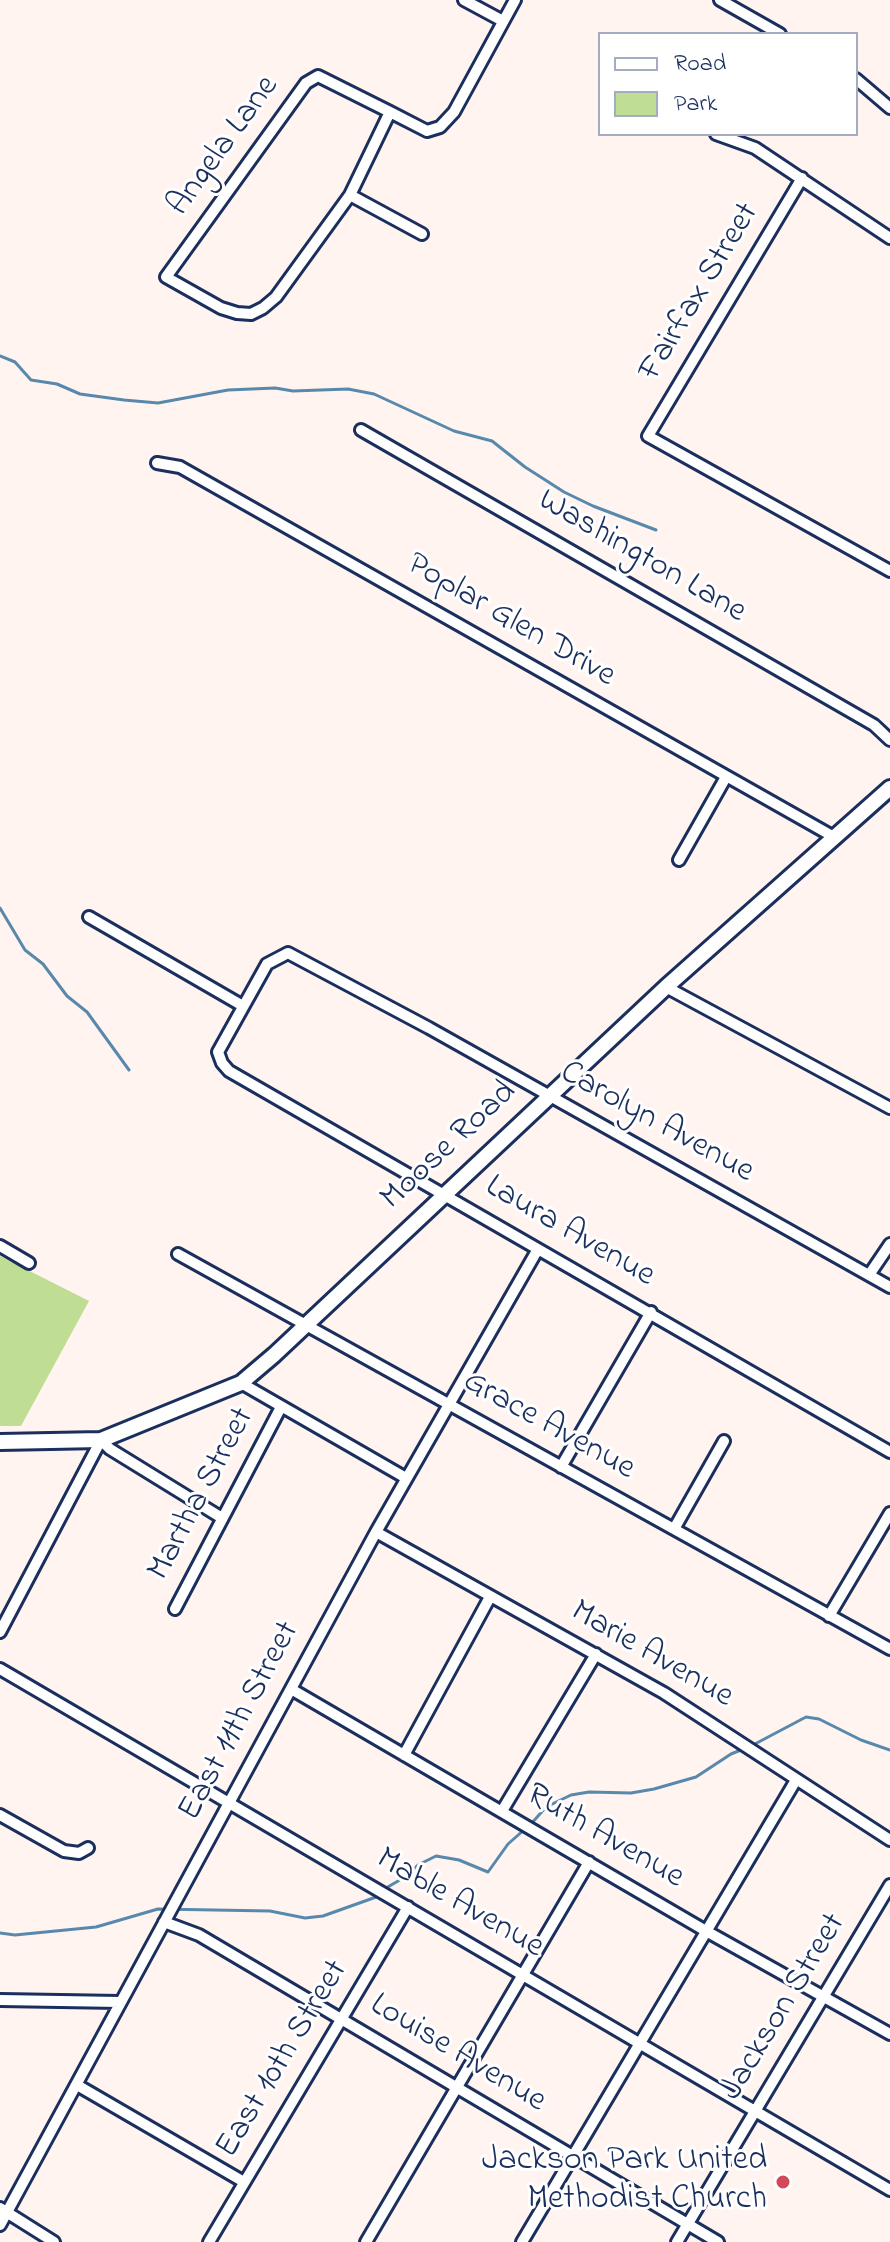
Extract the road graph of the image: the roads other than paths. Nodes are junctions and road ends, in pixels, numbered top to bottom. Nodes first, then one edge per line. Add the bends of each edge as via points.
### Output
1 (464, 0) edge
2 (515, 0) edge
3 (720, 0) edge
4 (503, 21) junction
5 (776, 32) edge
6 (858, 81) edge
7 (890, 108) edge
8 (390, 112) junction
9 (722, 136) edge
10 (802, 178) junction
11 (350, 195) junction
12 (422, 234) dead end
13 (890, 238) edge
14 (361, 430) dead end
15 (157, 463) dead end
16 (890, 571) edge
17 (890, 740) edge
18 (726, 777) junction
19 (890, 788) edge
20 (834, 837) junction
21 (679, 860) dead end
22 (89, 917) dead end
23 (666, 987) junction
24 (243, 1006) junction
25 (549, 1096) junction
26 (890, 1108) edge
27 (444, 1194) junction
28 (890, 1244) edge
29 (0, 1246) edge
30 (538, 1249) junction
31 (178, 1254) dead end
32 (29, 1263) dead end
33 (869, 1275) junction
34 (890, 1287) edge
35 (651, 1312) junction
36 (307, 1324) junction
37 (241, 1383) junction
38 (449, 1403) junction
39 (281, 1407) junction
40 (101, 1440) junction
41 (724, 1441) dead end
42 (0, 1442) edge
43 (890, 1452) edge
44 (561, 1467) junction
45 (406, 1478) junction
46 (890, 1513) edge
47 (222, 1518) junction
48 (674, 1529) junction
49 (376, 1532) junction
50 (490, 1597) junction
51 (175, 1609) dead end
52 (829, 1616) junction
53 (0, 1632) edge
54 (890, 1649) edge
55 (596, 1654) junction
56 (0, 1669) edge
57 (291, 1689) junction
58 (404, 1755) junction
59 (796, 1780) junction
60 (229, 1805) junction
61 (502, 1811) junction
62 (0, 1815) edge
63 (890, 1840) edge
64 (88, 1848) dead end
65 (589, 1862) junction
66 (890, 1885) edge
67 (408, 1907) junction
68 (165, 1919) junction
69 (706, 1931) junction
70 (522, 1974) junction
71 (823, 1997) junction
72 (0, 2000) edge
73 (120, 2002) junction
74 (341, 2019) junction
75 (890, 2034) edge
76 (639, 2044) junction
77 (77, 2085) junction
78 (456, 2088) junction
79 (756, 2111) junction
80 (573, 2156) junction
81 (244, 2182) junction
82 (890, 2190) edge
83 (4, 2210) edge
84 (688, 2224) junction
85 (0, 2225) edge
86 (54, 2242) edge
87 (209, 2242) edge
88 (366, 2242) edge
89 (522, 2242) edge
90 (677, 2242) edge
91 (718, 2242) edge

1 - 4 street
2 - 4 street
3 - 5 street
4 - 8 street, Angela Lane via 454,112 440,127 427,131
6 - 7 street
8 - 11 street
8 - 11 street, Angela Lane via 318,76 306,83 166,277 221,308 254,313 276,297
9 - 10 street via 755,148
10 - 13 street
10 - 16 street, Fairfax Street via 648,436
11 - 12 street
14 - 17 street, Washington Lane via 874,725
15 - 18 street, Poplar Glen Drive via 180,467 204,480
18 - 20 street, Poplar Glen Drive
18 - 21 street
19 - 20 street, Moose Road
20 - 23 street, Moose Road
22 - 24 street
23 - 25 street, Moose Road
23 - 26 street
24 - 25 street, Carolyn Avenue via 267,964 288,953
24 - 27 street, Laura Avenue via 218,1052 229,1071
25 - 27 street, Moose Road
25 - 33 street, Carolyn Avenue
27 - 30 street, Laura Avenue
27 - 36 street, Moose Road
28 - 33 street
29 - 32 street
30 - 35 street, Laura Avenue
30 - 38 street, East 11th Street
31 - 36 street, Grace Avenue
33 - 34 street, Carolyn Avenue
35 - 43 street, Laura Avenue
35 - 44 street
36 - 37 street, Moose Road
36 - 38 street, Grace Avenue
37 - 39 street
37 - 40 street, Moose Road
38 - 44 street, Grace Avenue
38 - 45 street, East 11th Street
39 - 45 street
39 - 47 street, Martha Street
40 - 42 street, Moose Road
40 - 47 street
40 - 53 street
41 - 48 street
44 - 48 street, Grace Avenue
45 - 49 street, East 11th Street
46 - 52 street
47 - 51 street, Martha Street
48 - 52 street, Grace Avenue
49 - 50 street, Marie Avenue
49 - 57 street, East 11th Street
50 - 55 street, Marie Avenue
50 - 58 street
52 - 54 street, Grace Avenue
55 - 59 street, Marie Avenue
55 - 61 street
56 - 60 street, Mable Avenue
57 - 58 street, Ruth Avenue
57 - 60 street, East 11th Street
58 - 61 street, Ruth Avenue
59 - 63 street, Marie Avenue
59 - 69 street
60 - 67 street, Mable Avenue
60 - 68 street, East 11th Street
61 - 65 street, Ruth Avenue
62 - 64 street via 64,1851
65 - 69 street, Ruth Avenue
65 - 70 street
66 - 71 street, Jackson Street
67 - 70 street, Mable Avenue
67 - 74 street, East 10th Street
68 - 73 street, East 11th Street
68 - 74 street, Louise Avenue
69 - 71 street, Ruth Avenue
69 - 76 street
70 - 76 street, Mable Avenue
70 - 78 street
71 - 75 street, Ruth Avenue
71 - 79 street, Jackson Street
72 - 73 street
73 - 77 street, East 11th Street
74 - 78 street, Louise Avenue
74 - 81 street, East 10th Street
76 - 79 street, Mable Avenue
76 - 80 street
77 - 81 street
77 - 83 street, East 11th Street
78 - 80 street, Louise Avenue
78 - 88 street
79 - 82 street, Mable Avenue
79 - 84 street, Jackson Street
80 - 84 street, Louise Avenue
80 - 89 street
81 - 87 street, East 10th Street
83 - 85 street, East 11th Street
83 - 86 street
84 - 90 street, Jackson Street
84 - 91 street, Louise Avenue

